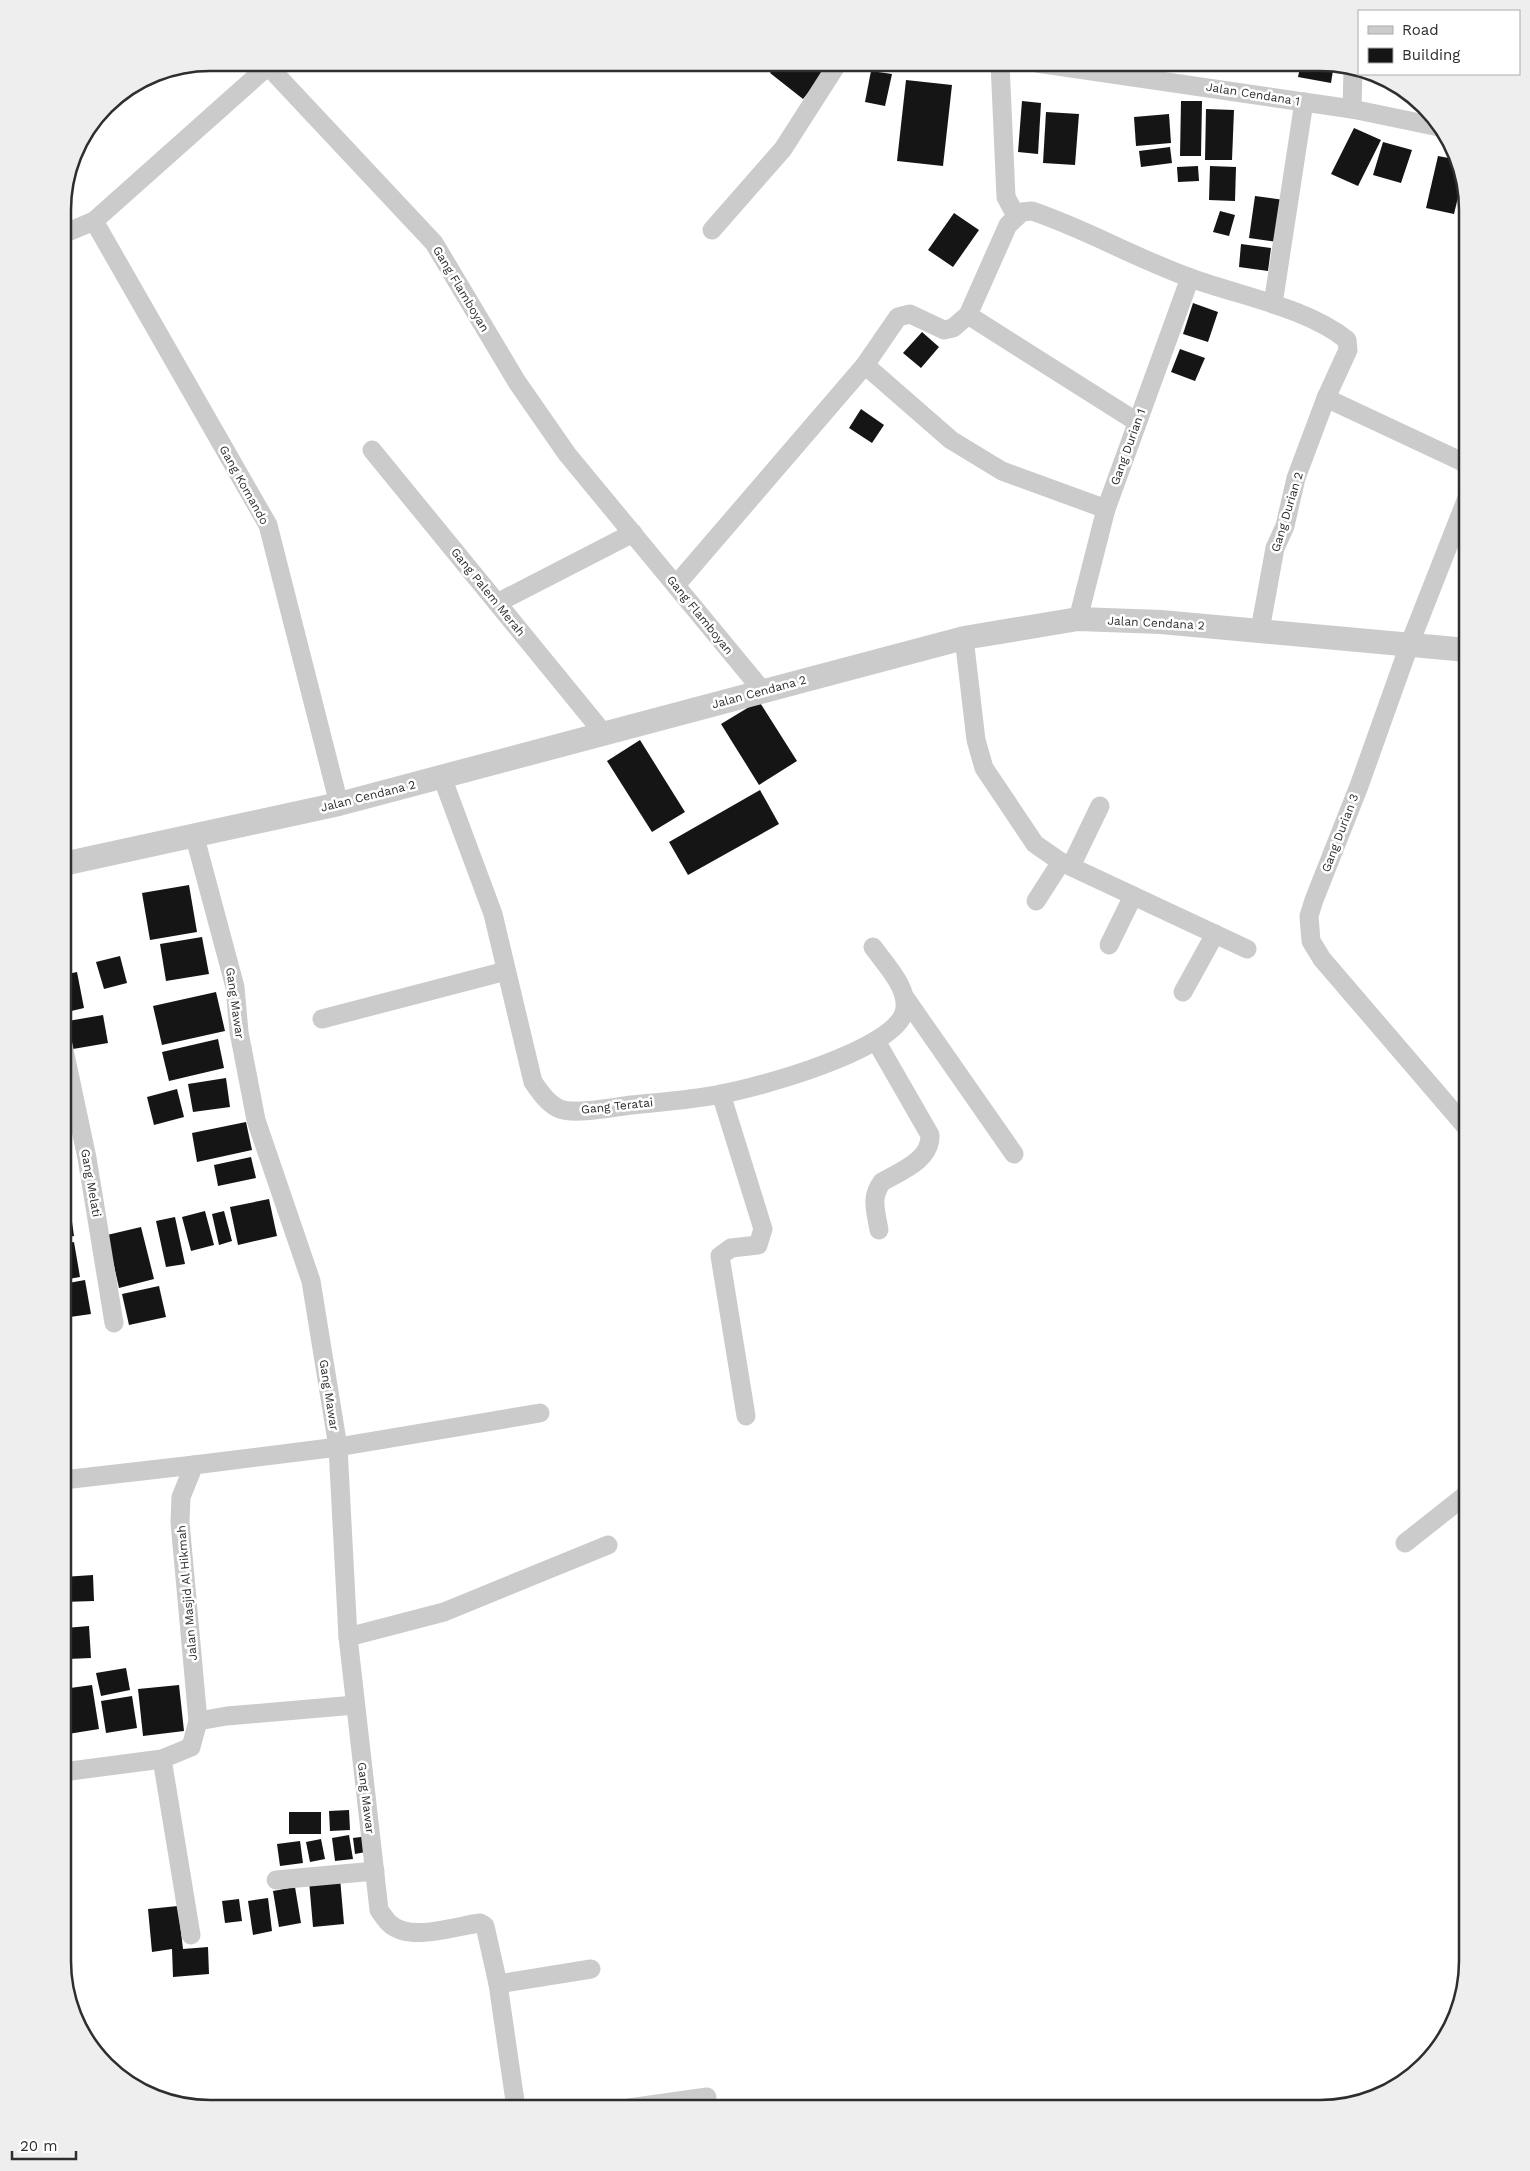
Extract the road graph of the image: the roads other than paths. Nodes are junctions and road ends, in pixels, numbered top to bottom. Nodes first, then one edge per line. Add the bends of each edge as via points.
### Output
1 (261, 72) edge
2 (277, 72) edge
3 (832, 72) edge
4 (1000, 72) edge
5 (1162, 72) edge
6 (1353, 76) edge
7 (1304, 102) junction
8 (1352, 110) junction
9 (1429, 125) edge
10 (1016, 216) junction
11 (94, 221) junction
12 (72, 230) edge
13 (712, 230) dead end
14 (1190, 278) junction
15 (1273, 304) junction
16 (968, 315) junction
17 (865, 365) junction
18 (1326, 398) junction
19 (1137, 422) junction
20 (372, 450) dead end
21 (1459, 460) edge
22 (1106, 509) junction
23 (1459, 520) edge
24 (633, 533) junction
25 (676, 585) junction
26 (496, 603) junction
27 (1078, 619) junction
28 (1260, 630) junction
29 (964, 638) junction
30 (1410, 643) junction
31 (1459, 649) edge
32 (762, 690) junction
33 (605, 735) junction
34 (442, 778) junction
35 (340, 804) junction
36 (1100, 806) dead end
37 (194, 834) junction
38 (72, 862) edge
39 (1066, 864) junction
40 (1133, 896) junction
41 (1036, 901) dead end
42 (1215, 934) junction
43 (1109, 945) dead end
44 (873, 947) dead end
45 (1247, 949) dead end
46 (506, 971) junction
47 (1183, 992) dead end
48 (906, 999) junction
49 (322, 1019) dead end
50 (876, 1041) junction
51 (71, 1085) edge
52 (721, 1094) junction
53 (1459, 1118) edge
54 (1014, 1154) dead end
55 (879, 1230) dead end
56 (114, 1323) dead end
57 (540, 1413) dead end
58 (746, 1416) dead end
59 (338, 1446) junction
60 (194, 1465) junction
61 (71, 1479) edge
62 (1459, 1501) edge
63 (1405, 1543) dead end
64 (608, 1545) dead end
65 (348, 1637) junction
66 (355, 1705) junction
67 (198, 1720) junction
68 (162, 1759) junction
69 (71, 1771) edge
70 (375, 1871) junction
71 (276, 1880) dead end
72 (191, 1935) dead end
73 (591, 1969) dead end
74 (498, 1984) junction
75 (707, 2097) dead end
76 (515, 2099) edge
77 (690, 2099) edge

1 - 11 street, Gang Flamboyan
2 - 24 street, Gang Flamboyan via 434,243 517,382 567,454
3 - 13 street via 783,149
4 - 10 street via 1006,198
5 - 7 street, Jalan Cendana 1
6 - 8 street
7 - 8 street, Jalan Cendana 1
7 - 15 street
8 - 9 street, Jalan Cendana 1
10 - 14 street via 1025,210 1049,216
10 - 16 street via 1008,224
11 - 12 street, Gang Flamboyan
11 - 35 street, Gang Komando via 268,525
14 - 15 street
14 - 19 street, Gang Durian 1
15 - 18 street, Gang Durian 2 via 1319,323 1347,340 1348,350
16 - 17 street via 953,328 944,330 910,314 898,317
16 - 19 street
17 - 22 street via 951,440 1002,470
17 - 25 street
18 - 21 street
18 - 28 street, Gang Durian 2 via 1296,478 1275,548
19 - 22 street, Gang Durian 1
20 - 26 street, Gang Palem Merah
22 - 27 street, Gang Durian 1
23 - 30 street, Gang Durian 3
24 - 25 street, Gang Flamboyan
24 - 26 street
25 - 32 street, Gang Flamboyan
26 - 33 street, Gang Palem Merah
27 - 28 street, Jalan Cendana 2
27 - 29 street, Jalan Cendana 2
28 - 30 street, Jalan Cendana 2
29 - 32 street, Jalan Cendana 2
29 - 39 street via 976,740 984,768 1035,844
30 - 31 street, Jalan Cendana 2
30 - 53 street, Gang Durian 3 via 1314,900 1309,916 1311,941 1341,982
32 - 33 street, Jalan Cendana 2
33 - 34 street, Jalan Cendana 2
34 - 35 street, Jalan Cendana 2
34 - 46 street, Gang Teratai via 493,914
35 - 37 street, Jalan Cendana 2
36 - 39 street
37 - 38 street, Jalan Cendana 2
37 - 59 street, Gang Mawar via 235,987 240,1041 256,1120 311,1281
39 - 40 street
39 - 41 street
40 - 42 street
40 - 43 street
42 - 45 street
42 - 47 street
44 - 48 street
46 - 49 street
46 - 52 street, Gang Teratai via 533,1082 545,1098 560,1109 583,1111
48 - 50 street, Gang Teratai via 899,1021
48 - 54 street
50 - 52 street, Gang Teratai via 798,1075
50 - 55 street via 930,1135 926,1154 877,1188 874,1196
51 - 56 street, Gang Melati
52 - 58 street via 763,1229 758,1245 731,1248 720,1256
57 - 59 street
59 - 60 street
59 - 65 street, Gang Mawar
60 - 61 street
60 - 67 street, Jalan Masjid Al Hikmah via 181,1497 180,1522
62 - 63 street
64 - 65 street via 444,1612
65 - 66 street, Gang Mawar
66 - 67 street
66 - 70 street, Gang Mawar
67 - 68 street, Jalan Masjid Al Hikmah via 191,1747
68 - 69 street, Jalan Masjid Al Hikmah
68 - 72 street
70 - 71 street
70 - 74 street, Gang Mawar via 379,1910 390,1924 400,1930 415,1933 480,1923 485,1926
73 - 74 street
74 - 76 street
75 - 77 street

